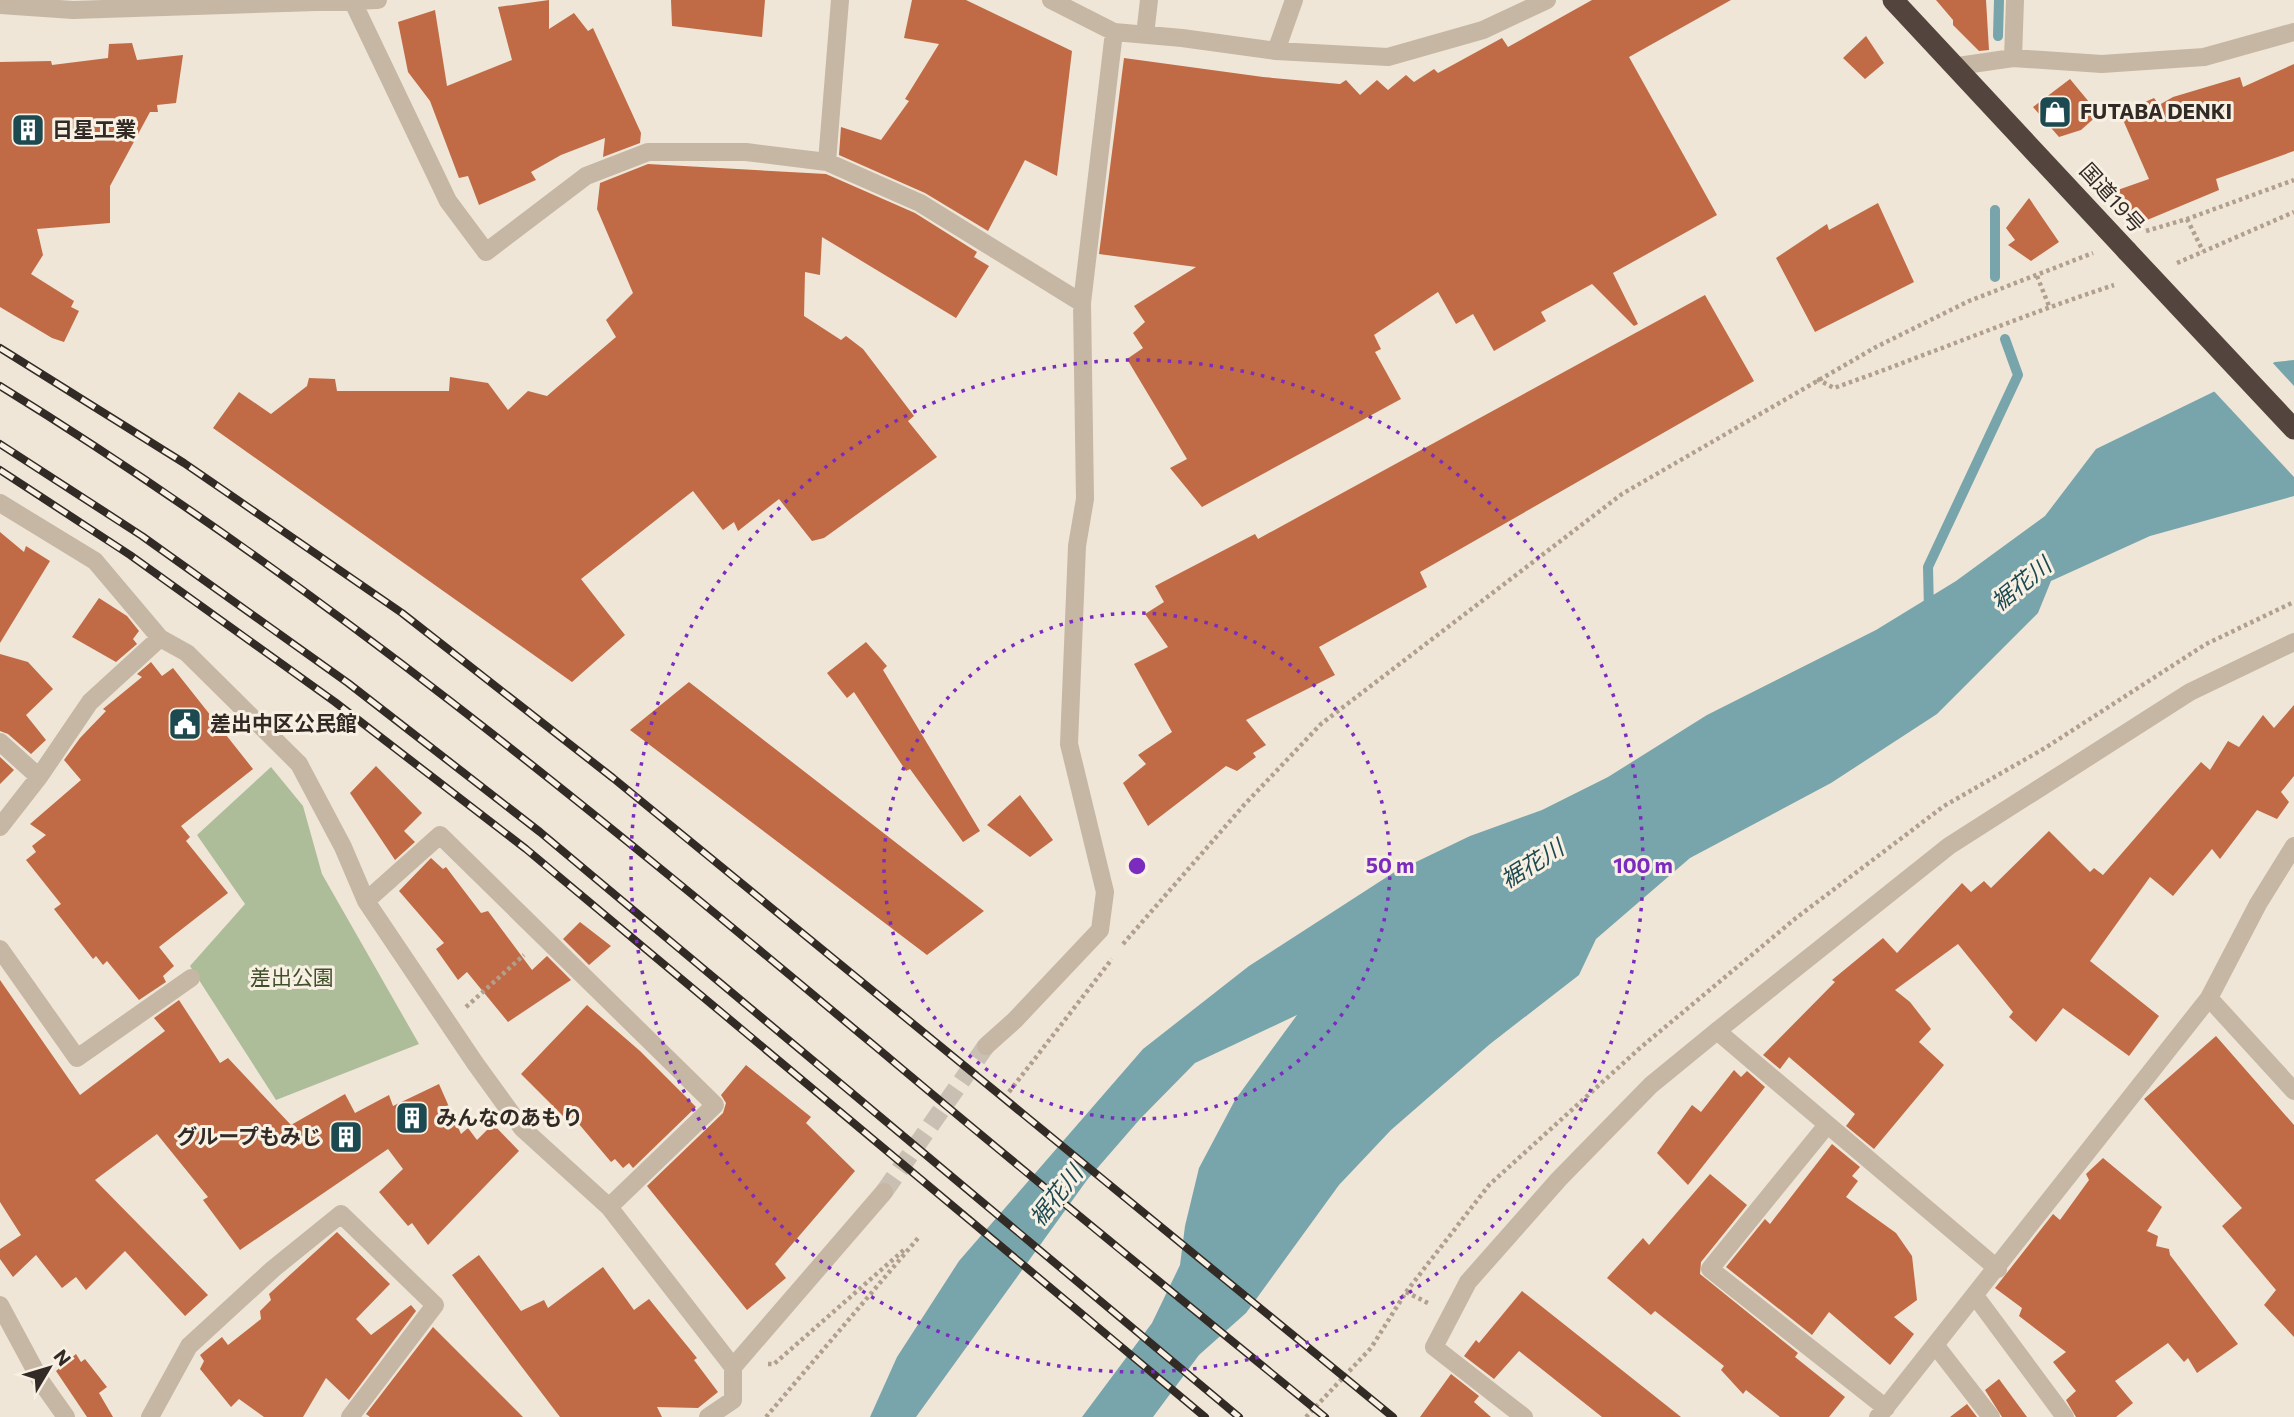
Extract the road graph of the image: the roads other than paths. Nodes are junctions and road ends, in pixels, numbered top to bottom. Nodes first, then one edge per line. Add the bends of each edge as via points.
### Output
1 (378, 0) edge
2 (840, 0) edge
3 (1051, 0) edge
4 (1149, 0) edge
5 (1294, 0) edge
6 (1546, 0) edge
7 (1893, 0) edge
8 (2015, 0) edge
9 (353, 1) edge
10 (0, 5) edge
11 (74, 5) edge
12 (1114, 32) junction
13 (2294, 32) edge
14 (1145, 35) junction
15 (1276, 51) junction
16 (2012, 58) junction
17 (1958, 66) junction
18 (827, 162) junction
19 (1082, 303) junction
20 (2294, 429) edge
21 (0, 503) edge
22 (160, 638) junction
23 (2294, 642) edge
24 (0, 742) edge
25 (39, 777) junction
26 (0, 827) edge
27 (2294, 846) edge
28 (366, 901) junction
29 (0, 949) edge
30 (191, 978) dead end
31 (2209, 998) junction
32 (1717, 1031) junction
33 (986, 1046) tunnel mouth
34 (2294, 1091) edge
35 (1827, 1125) junction
36 (884, 1192) tunnel mouth
37 (609, 1207) junction
38 (1998, 1269) junction
39 (1976, 1297) junction
40 (0, 1305) edge
41 (1936, 1346) junction
42 (733, 1367) junction
43 (1882, 1413) edge
44 (66, 1417) edge
45 (150, 1417) edge
46 (349, 1417) edge
47 (708, 1417) edge
48 (1524, 1417) edge
49 (1991, 1417) edge
50 (2065, 1417) edge

1 - 9 street
2 - 18 street
3 - 12 street
4 - 14 street
5 - 15 street
6 - 15 street via 1483,30 1388,57
7 - 17 highway, 国道19号
8 - 16 street
9 - 11 street
9 - 18 street via 448,201 486,252 586,176 648,152 746,152
10 - 11 street
12 - 14 street
12 - 19 street
13 - 16 street via 2204,57 2102,64
14 - 15 street
16 - 17 street
17 - 20 highway, 国道19号, bridge
18 - 19 street via 920,203
19 - 33 street via 1085,499 1077,546 1069,744 1105,892 1100,930
21 - 22 street via 95,561
22 - 25 street via 90,702
22 - 28 street via 187,653 299,764
23 - 32 street via 2190,692 1949,846
24 - 25 street
25 - 26 street
27 - 31 street
28 - 37 street via 522,1128
28 - 37 street via 440,835 715,1105
29 - 30 street via 77,1058
31 - 34 street
31 - 38 street
32 - 35 street
32 - 48 street via 1651,1085 1559,1179 1468,1282 1434,1347
35 - 38 street
35 - 43 street via 1710,1269
36 - 42 street
37 - 42 street
38 - 39 street
39 - 41 street
39 - 50 street
40 - 44 street
41 - 43 street
41 - 49 street
42 - 47 street via 733,1400
45 - 46 street via 189,1346 341,1214 435,1305

